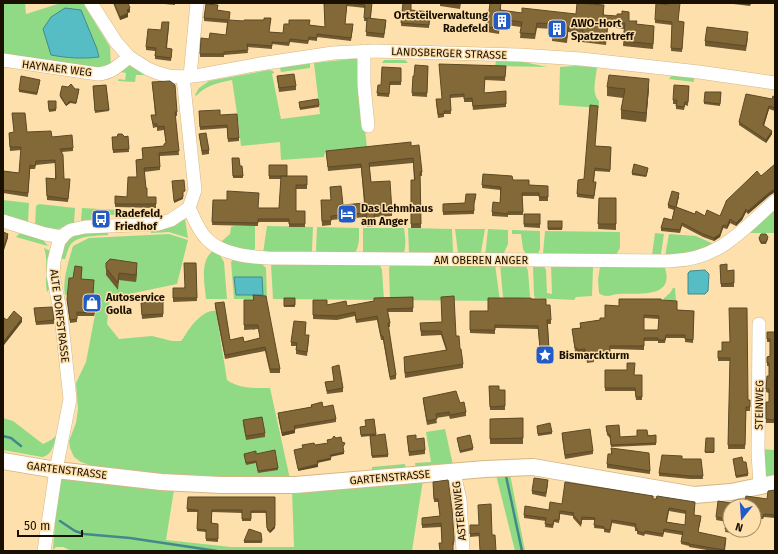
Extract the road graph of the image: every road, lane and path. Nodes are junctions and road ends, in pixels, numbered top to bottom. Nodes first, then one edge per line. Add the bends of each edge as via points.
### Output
1 (91, 3) edge
2 (197, 3) edge
3 (364, 51) junction
4 (129, 57) junction
5 (3, 60) edge
6 (186, 76) junction
7 (775, 83) edge
8 (368, 126) dead end
9 (775, 201) edge
10 (189, 208) junction
11 (3, 221) edge
12 (62, 237) junction
13 (760, 324) dead end
14 (3, 461) edge
15 (56, 470) junction
16 (454, 472) junction
17 (768, 484) edge
18 (44, 551) edge
19 (462, 551) edge

1 - 4 street, LANDSBERGER STRASSE
2 - 6 street
3 - 6 street, LANDSBERGER STRASSE via 333,53
3 - 7 street, LANDSBERGER STRASSE via 581,59
3 - 8 street
4 - 5 street, HAYNAER WEG via 114,70 98,74
4 - 6 street, LANDSBERGER STRASSE via 158,74
6 - 10 street via 195,190
9 - 10 street, AM OBEREN ANGER via 719,249 694,259 669,261 246,257 207,240
10 - 12 street via 171,220 158,224 85,227 71,230
11 - 12 street
12 - 15 street, ALTE DORFSTRASSE via 56,249 53,275 61,315 70,399
13 - 17 street, STEINWEG via 758,452
14 - 15 main road, GARTENSTRASSE
15 - 16 main road, GARTENSTRASSE via 221,486 295,485
15 - 18 street, ALTE DORFSTRASSE
16 - 17 main road, GARTENSTRASSE via 533,467 694,495 731,492
16 - 19 street, ASTERNWEG via 460,500

